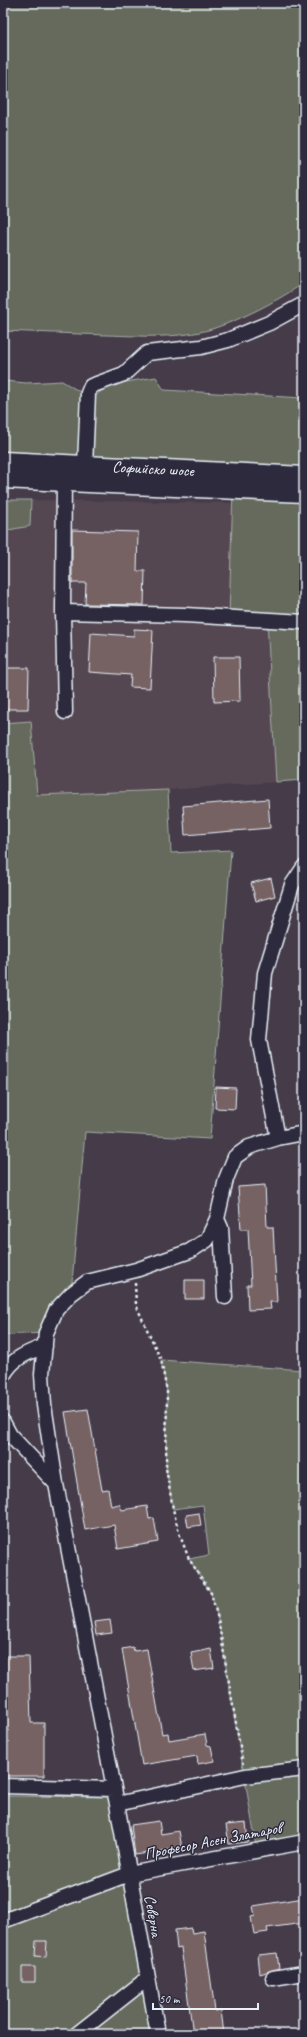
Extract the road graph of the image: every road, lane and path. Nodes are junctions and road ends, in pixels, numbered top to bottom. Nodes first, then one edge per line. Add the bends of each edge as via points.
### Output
1 (304, 304) edge
2 (3, 461) edge
3 (85, 466) junction
4 (64, 473) junction
5 (304, 476) edge
6 (3, 479) edge
7 (304, 493) edge
8 (63, 612) junction
9 (304, 622) edge
10 (65, 712) dead end
11 (304, 867) edge
12 (304, 1134) edge
13 (278, 1138) junction
14 (217, 1219) junction
15 (136, 1270) junction
16 (225, 1297) dead end
17 (45, 1346) junction
18 (3, 1376) edge
19 (3, 1422) edge
20 (56, 1484) junction
21 (304, 1769) edge
22 (245, 1776) junction
23 (3, 1786) edge
24 (114, 1789) junction
25 (117, 1804) junction
26 (304, 1842) edge
27 (128, 1874) junction
28 (3, 1922) edge
29 (304, 1973) edge
30 (148, 1978) junction
31 (274, 1978) dead end
32 (78, 2034) edge
33 (158, 2034) edge

1 - 3 street via 269,323 228,340 200,347 147,353 124,374 91,386 88,393
2 - 4 main road, Софийско шосе
3 - 4 main road, Софийско шосе
3 - 5 main road, Софийско шосе
4 - 6 main road, Софийско шосе
4 - 7 main road, Софийско шосе
4 - 8 street
8 - 9 street via 185,615
8 - 10 street
11 - 13 street via 292,885 265,973 259,1040
12 - 13 street
13 - 14 street via 249,1147 235,1157 226,1179
14 - 15 street, Северна via 207,1240 190,1251
14 - 16 street via 221,1228
15 - 17 street, Северна via 87,1282 71,1294 56,1310 46,1333
15 - 22 path via 136,1305 161,1360 167,1392 166,1468 173,1509 189,1559 211,1593 218,1619
17 - 18 street via 18,1357
17 - 20 street, Северна via 42,1374 44,1405
19 - 20 street via 10,1435
20 - 24 street, Северна
21 - 22 street
22 - 25 street
23 - 24 street
24 - 25 street, Северна
25 - 27 street, Северна
26 - 27 street, Професор Асен Златаров
27 - 28 street, Професор Асен Златаров
27 - 30 street, Северна
29 - 31 street
30 - 32 street
30 - 33 street, Северна

